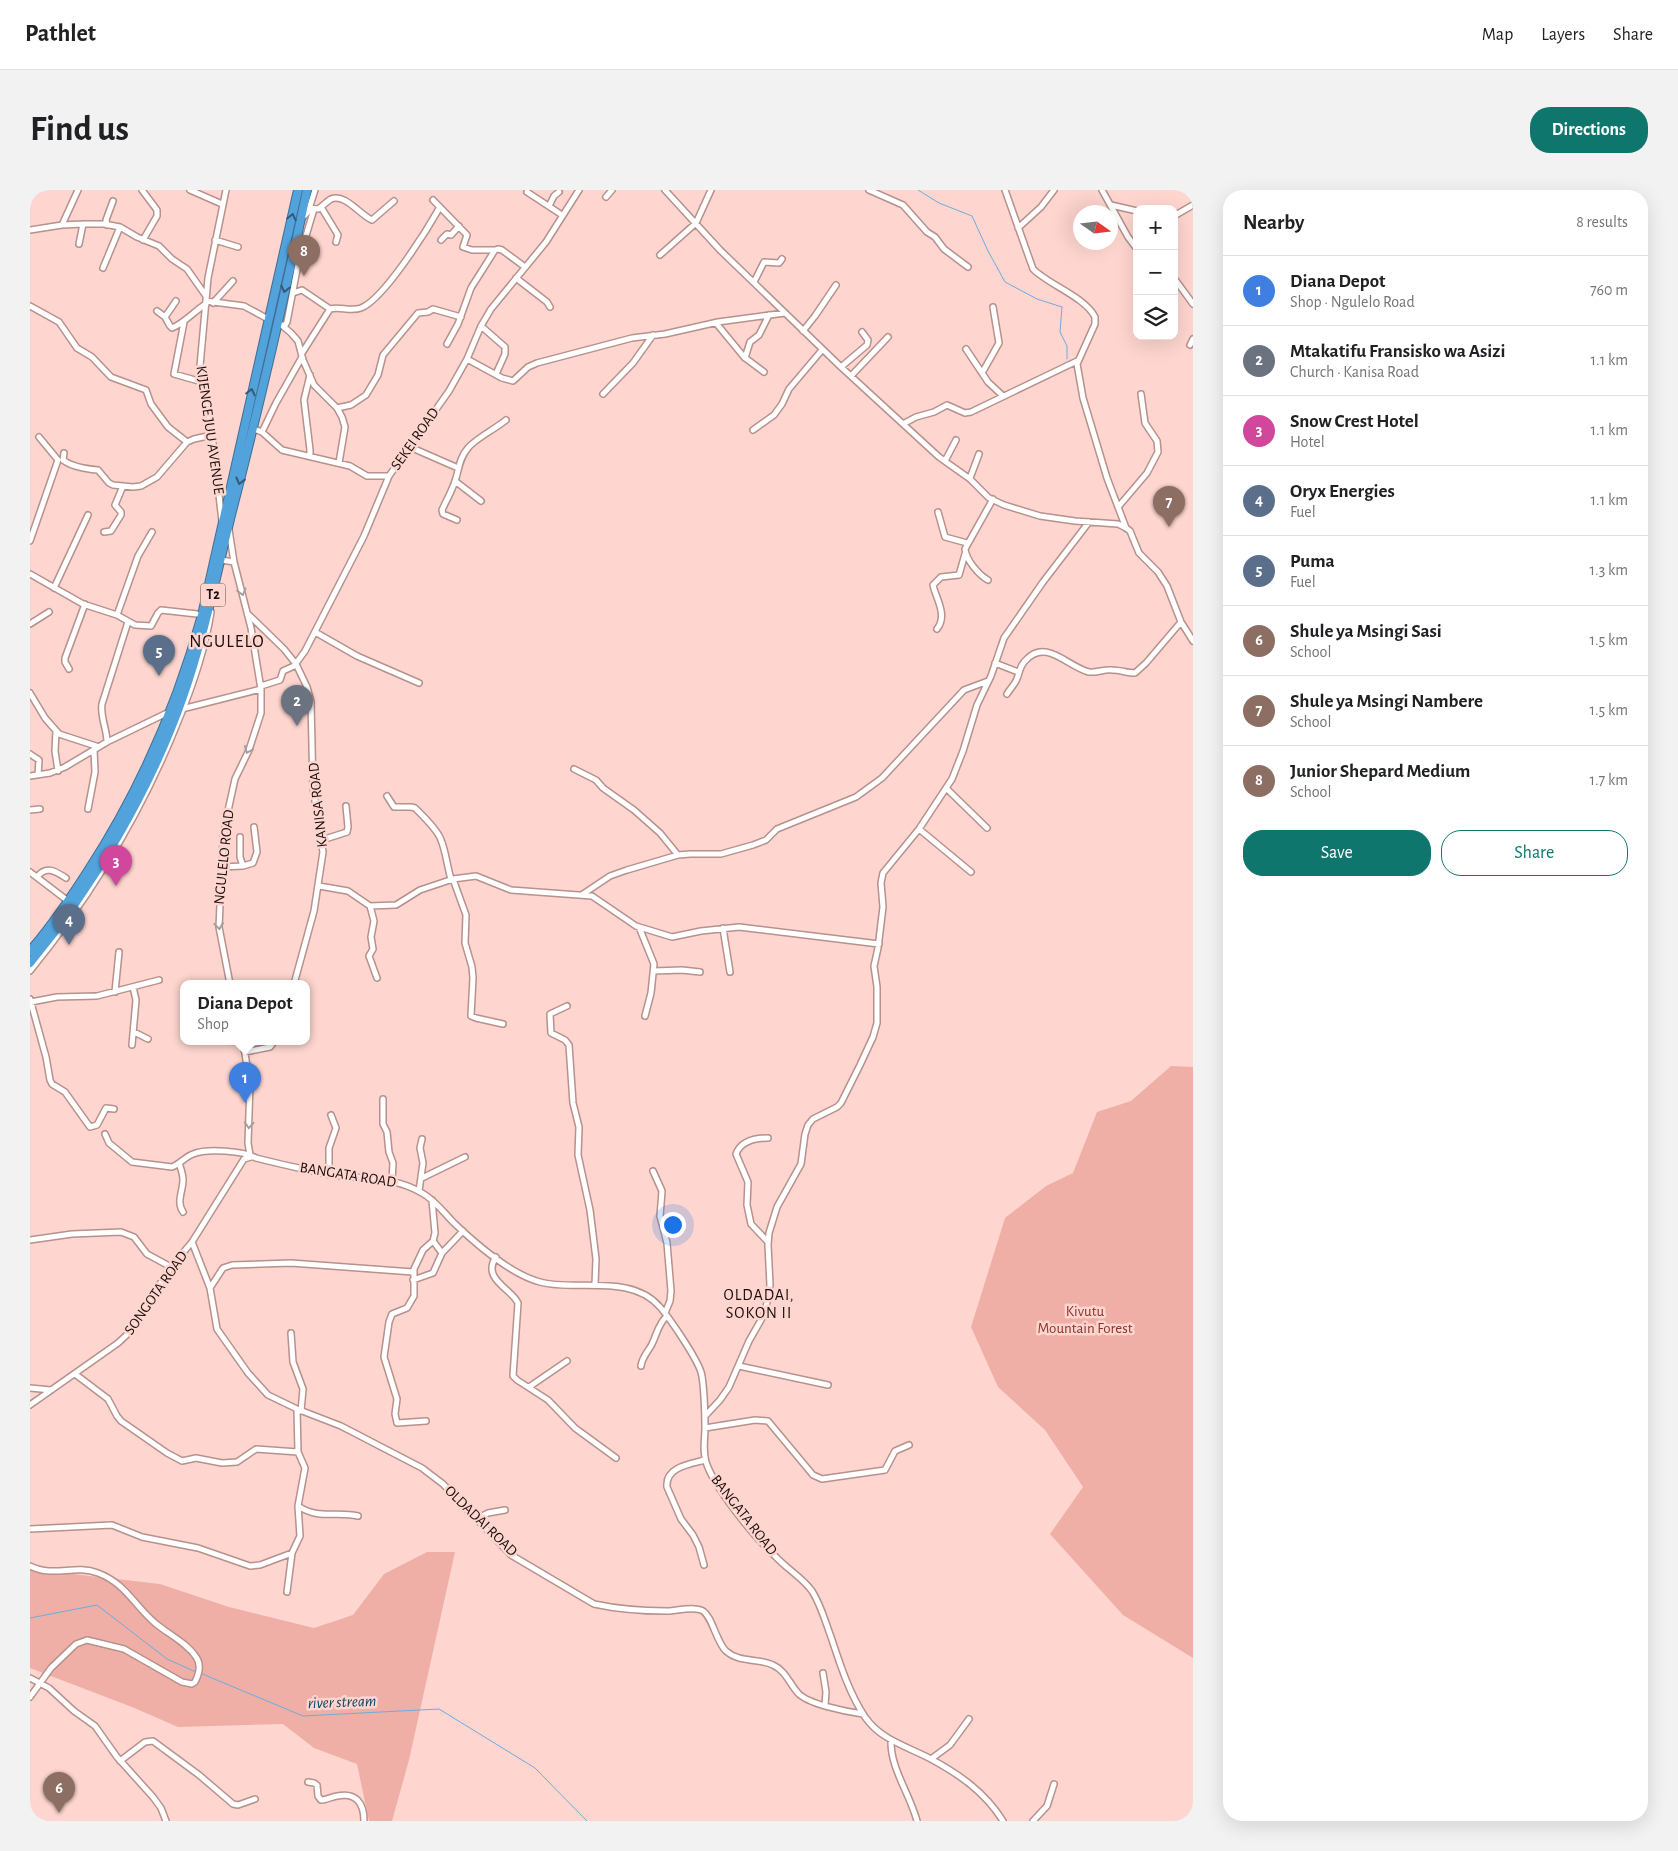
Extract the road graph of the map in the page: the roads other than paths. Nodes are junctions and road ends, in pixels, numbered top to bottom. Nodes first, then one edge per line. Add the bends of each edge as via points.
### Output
1 (33, 190) edge
2 (78, 190) edge
3 (142, 190) edge
4 (190, 190) edge
5 (226, 190) edge
6 (298, 190) edge
7 (580, 190) edge
8 (612, 190) edge
9 (664, 190) edge
10 (711, 190) edge
11 (868, 190) edge
12 (1005, 190) edge
13 (1054, 190) edge
14 (1102, 190) edge
15 (313, 191) edge
16 (527, 192) dead end
17 (559, 192) dead end
18 (30, 193) edge
19 (606, 197) dead end
20 (394, 200) dead end
21 (433, 200) dead end
22 (113, 201) dead end
23 (222, 204) junction
24 (1193, 204) edge
25 (1111, 205) edge
26 (549, 206) junction
27 (321, 207) junction
28 (440, 207) junction
29 (1118, 207) edge
30 (312, 209) junction
31 (1133, 210) edge
32 (1178, 213) edge
33 (562, 216) junction
34 (1118, 218) edge
35 (301, 220) junction
36 (83, 224) junction
37 (696, 224) junction
38 (62, 225) junction
39 (107, 225) junction
40 (459, 226) junction
41 (120, 227) junction
42 (1018, 228) junction
43 (30, 229) edge
44 (143, 240) junction
45 (215, 240) junction
46 (441, 240) dead end
47 (336, 242) dead end
48 (79, 244) dead end
49 (1133, 244) edge
50 (238, 247) dead end
51 (495, 250) junction
52 (660, 254) dead end
53 (782, 259) dead end
54 (525, 266) junction
55 (968, 267) dead end
56 (103, 268) dead end
57 (516, 278) junction
58 (232, 281) dead end
59 (754, 282) junction
60 (1178, 283) edge
61 (836, 285) dead end
62 (292, 294) junction
63 (206, 300) junction
64 (176, 301) dead end
65 (213, 303) junction
66 (1193, 304) edge
67 (30, 306) edge
68 (993, 306) dead end
69 (550, 307) dead end
70 (330, 309) junction
71 (157, 311) dead end
72 (785, 313) junction
73 (769, 315) junction
74 (165, 317) junction
75 (461, 318) junction
76 (268, 319) junction
77 (184, 322) junction
78 (716, 323) junction
79 (281, 325) junction
80 (481, 326) junction
81 (803, 331) junction
82 (862, 332) dead end
83 (653, 336) junction
84 (888, 337) dead end
85 (447, 344) dead end
86 (966, 349) dead end
87 (822, 350) junction
88 (302, 355) junction
89 (745, 358) junction
90 (467, 359) junction
91 (1077, 362) junction
92 (841, 367) junction
93 (764, 372) dead end
94 (982, 373) junction
95 (496, 374) junction
96 (310, 375) junction
97 (851, 376) junction
98 (202, 382) junction
99 (603, 394) dead end
100 (1141, 394) dead end
101 (1004, 396) junction
102 (336, 408) junction
103 (506, 420) dead end
104 (244, 422) junction
105 (903, 424) junction
106 (254, 427) junction
107 (753, 430) dead end
108 (262, 432) junction
109 (212, 435) junction
110 (39, 437) dead end
111 (956, 440) dead end
112 (187, 442) junction
113 (410, 447) junction
114 (238, 448) junction
115 (248, 451) junction
116 (64, 454) dead end
117 (979, 454) dead end
118 (310, 456) junction
119 (945, 461) junction
120 (339, 463) junction
121 (458, 468) junction
122 (389, 476) junction
123 (970, 478) junction
124 (455, 481) junction
125 (123, 486) junction
126 (481, 500) dead end
127 (993, 500) junction
128 (1119, 506) junction
129 (938, 512) dead end
130 (88, 515) dead end
131 (457, 520) dead end
132 (1089, 522) junction
133 (225, 525) junction
134 (1126, 528) junction
135 (104, 532) dead end
136 (152, 532) dead end
137 (30, 540) edge
138 (967, 543) junction
139 (965, 554) junction
140 (221, 560) junction
141 (234, 562) junction
142 (30, 574) edge
143 (988, 580) dead end
144 (54, 588) junction
145 (85, 604) junction
146 (48, 612) dead end
147 (197, 614) dead end
148 (248, 614) junction
149 (117, 615) junction
150 (128, 622) junction
151 (1181, 622) junction
152 (30, 624) edge
153 (937, 630) dead end
154 (315, 632) junction
155 (1193, 641) edge
156 (995, 663) junction
157 (296, 664) junction
158 (69, 669) dead end
159 (1018, 672) junction
160 (988, 681) junction
161 (419, 683) dead end
162 (261, 687) junction
163 (30, 693) edge
164 (1008, 694) dead end
165 (32, 702) edge
166 (178, 709) junction
167 (56, 731) junction
168 (107, 742) junction
169 (99, 746) junction
170 (94, 750) junction
171 (30, 754) edge
172 (58, 770) junction
173 (574, 770) dead end
174 (38, 775) junction
175 (30, 776) edge
176 (946, 788) junction
177 (387, 796) dead end
178 (346, 806) dead end
179 (40, 809) dead end
180 (88, 809) dead end
181 (30, 810) edge
182 (254, 826) dead end
183 (987, 828) dead end
184 (919, 829) junction
185 (240, 837) dead end
186 (322, 840) junction
187 (678, 855) junction
188 (243, 866) junction
189 (221, 867) junction
190 (30, 872) edge
191 (971, 872) dead end
192 (37, 877) junction
193 (66, 878) dead end
194 (452, 879) junction
195 (319, 886) junction
196 (583, 894) junction
197 (68, 901) junction
198 (370, 906) junction
199 (639, 928) junction
200 (723, 928) junction
201 (879, 944) junction
202 (30, 951) edge
203 (119, 952) dead end
204 (30, 963) edge
205 (30, 971) edge
206 (654, 971) junction
207 (700, 972) dead end
208 (730, 972) dead end
209 (376, 978) dead end
210 (159, 980) dead end
211 (229, 980) edge
212 (295, 980) edge
213 (132, 987) junction
214 (115, 992) junction
215 (31, 1000) edge
216 (567, 1006) dead end
217 (646, 1016) dead end
218 (503, 1024) dead end
219 (134, 1032) junction
220 (148, 1039) dead end
221 (132, 1045) dead end
222 (244, 1045) edge
223 (272, 1045) edge
224 (246, 1052) junction
225 (383, 1099) dead end
226 (114, 1109) dead end
227 (331, 1115) dead end
228 (106, 1134) dead end
229 (768, 1138) dead end
230 (422, 1139) dead end
231 (252, 1156) junction
232 (466, 1157) dead end
233 (179, 1163) junction
234 (653, 1170) dead end
235 (329, 1174) junction
236 (422, 1178) junction
237 (392, 1181) junction
238 (419, 1191) junction
239 (432, 1200) junction
240 (183, 1212) dead end
241 (463, 1231) junction
242 (30, 1240) edge
243 (432, 1240) junction
244 (192, 1242) junction
245 (768, 1242) junction
246 (442, 1253) junction
247 (496, 1257) junction
248 (172, 1267) junction
249 (413, 1272) junction
250 (413, 1280) junction
251 (595, 1284) junction
252 (210, 1288) junction
253 (666, 1314) junction
254 (291, 1333) dead end
255 (567, 1361) dead end
256 (640, 1366) dead end
257 (738, 1366) junction
258 (75, 1374) junction
259 (828, 1385) dead end
260 (529, 1387) junction
261 (30, 1388) edge
262 (52, 1390) junction
263 (30, 1405) edge
264 (299, 1410) junction
265 (705, 1416) junction
266 (426, 1420) dead end
267 (705, 1428) junction
268 (909, 1445) dead end
269 (298, 1452) junction
270 (616, 1458) dead end
271 (705, 1460) junction
272 (298, 1506) junction
273 (506, 1510) dead end
274 (358, 1516) dead end
275 (476, 1518) junction
276 (30, 1528) edge
277 (292, 1553) junction
278 (704, 1565) dead end
279 (30, 1566) edge
280 (287, 1592) dead end
281 (823, 1673) dead end
282 (30, 1678) edge
283 (39, 1682) junction
284 (30, 1696) edge
285 (825, 1705) junction
286 (863, 1714) junction
287 (970, 1719) dead end
288 (891, 1740) junction
289 (931, 1759) junction
290 (120, 1761) junction
291 (308, 1782) dead end
292 (1054, 1784) dead end
293 (256, 1799) dead end
294 (166, 1821) edge
295 (364, 1821) edge
296 (917, 1821) edge
297 (1004, 1821) edge
298 (1033, 1821) edge

1 - 18 street
2 - 38 street
3 - 44 street via 158,210
4 - 23 street
5 - 23 street, KIJENGE JUU AVENUE
76 -> 6 highway, T2
7 - 33 street, SEKEI ROAD
8 - 19 street
9 - 37 street
10 - 37 street
11 - 55 street via 903,205 944,249
12 - 42 street
13 - 42 street
14 - 25 street
15 - 30 street
15 - 35 highway, T2
16 - 26 street
17 - 26 street
20 - 27 street via 372,220 339,198
21 - 28 street
22 - 39 street
23 - 45 street, KIJENGE JUU AVENUE
24 - 32 street
26 - 33 street
27 - 30 street
27 - 47 street via 338,235
28 - 40 street
28 - 70 street via 396,274 370,302 362,308
29 - 31 street
30 - 35 street
30 - 62 street
33 - 54 street, SEKEI ROAD via 546,242
34 - 49 street
35 -> 79 highway, T2
36 - 38 street
36 - 39 street
36 - 48 street
37 - 52 street
37 - 59 street
38 - 43 street
39 - 41 street
40 - 46 street
40 - 51 street via 467,236 464,248
41 - 44 street
41 - 56 street
42 - 91 street via 1033,269 1087,307 1095,317 1095,324
44 - 63 street via 160,246 187,269
45 - 50 street
45 - 63 street, KIJENGE JUU AVENUE
51 - 54 street via 502,250
51 - 75 street via 471,288
53 - 59 street via 779,263 764,262
54 - 57 street, SEKEI ROAD
57 - 69 street
57 - 80 street, SEKEI ROAD
58 - 65 street
59 - 72 street
60 - 66 street
61 - 81 street
62 - 70 street via 302,290
62 - 79 street via 287,322
63 - 65 street
63 - 77 street
63 - 98 street, KIJENGE JUU AVENUE via 200,361
64 - 74 street
65 - 76 street via 244,306
67 - 112 street via 59,322 78,348 111,377 146,390 151,404 168,426
68 - 94 street via 1000,343
70 - 88 street
71 - 74 street
72 - 73 street
72 - 81 street
73 - 78 street
73 - 89 street via 759,335 750,342
74 - 77 street via 171,328
75 - 85 street
75 - 102 street via 434,309 418,313 383,355 378,374 366,396 351,405
104 -> 76 highway, T2
77 - 98 street via 174,374
78 - 83 street
78 - 89 street
79 - 88 street via 298,340
79 - 106 highway, T2
80 - 90 street, SEKEI ROAD
80 - 95 street via 505,347
81 - 87 street
82 - 92 street via 868,340 867,345
83 - 95 street via 632,338 537,363 513,381
83 - 99 street
84 - 97 street
86 - 94 street
87 - 92 street
87 - 107 street via 789,389 774,415
88 - 96 street
88 - 108 street
89 - 93 street
90 - 95 street
90 - 113 street, SEKEI ROAD
91 - 101 street
91 - 128 street via 1083,398
92 - 97 street
94 - 101 street
96 - 102 street via 317,389
96 - 118 street via 304,400
97 - 105 street
98 - 109 street, KIJENGE JUU AVENUE
100 - 128 street via 1145,420 1158,452 1147,473
101 - 105 street via 972,412 947,405
102 - 120 street via 345,427
103 - 121 street via 468,448
104 - 106 highway
104 - 114 highway, T2
105 - 119 street
106 - 108 street
106 - 115 highway, T2
108 - 118 street via 282,450
109 - 112 street
109 - 133 street, KIJENGE JUU AVENUE
110 - 137 street via 58,460
111 - 119 street
112 - 125 street via 152,480 137,487
113 - 121 street
113 - 122 street, SEKEI ROAD
114 - 115 highway
114 - 133 highway, T2
115 -> 133 highway, T2
116 - 125 street via 62,460 67,463 98,470 109,483
117 - 123 street
118 - 120 street
119 - 123 street
120 - 122 street via 367,476
121 - 124 street
122 - 154 street, SEKEI ROAD via 364,536
123 - 127 street
124 - 126 street
124 - 131 street via 442,510 443,514
125 - 135 street via 115,505 121,515 111,531
127 - 132 street via 1040,516
127 - 138 street
128 - 134 street
129 - 138 street via 945,537
130 - 144 street
132 - 134 street via 1118,524
132 - 156 street via 1009,630
133 - 140 highway, T2
133 - 141 street, NGULELO ROAD
133 - 166 highway, T2
134 - 151 street via 1139,553 1167,586
136 - 149 street via 138,556
138 - 139 street
139 - 143 street
139 - 153 street via 959,575 941,577 933,585 942,620
140 - 141 street
140 - 166 highway, T2 via 214,594
141 -> 148 street, NGULELO ROAD
142 - 144 street
144 - 145 street
145 - 149 street
145 - 158 street via 65,658
146 - 152 street
147 - 150 street via 161,610 151,626
148 - 157 street, KANISA ROAD
148 - 162 street, NGULELO ROAD
149 - 150 street
150 - 168 street via 102,704
151 - 155 street
151 - 159 street via 1135,673 1110,669 1090,672 1044,652 1032,654
154 - 157 street, SEKEI ROAD
154 - 161 street via 357,656
156 - 159 street
156 - 160 street
157 - 162 street, SEKEI ROAD via 284,671 279,680
157 - 186 street, KANISA ROAD via 311,702 313,788
159 - 164 street
160 - 176 street via 957,770
160 - 187 street via 964,690 882,778 856,797 780,828 766,840 735,852
162 - 166 street, SEKEI ROAD
162 -> 189 street, NGULELO ROAD via 259,721 231,792
163 - 165 street
165 - 167 street
166 - 168 street, SEKEI ROAD
166 - 197 highway, T2 via 120,821
166 - 204 highway, T2 via 123,828 70,912
166 - 205 street via 147,792 118,845 67,924
167 - 169 street via 66,738
167 - 172 street
168 - 169 street, SEKEI ROAD
169 - 170 street, SEKEI ROAD
170 - 172 street, SEKEI ROAD
170 - 180 street via 95,772
171 - 174 street via 39,761
172 - 174 street, SEKEI ROAD
173 - 187 street via 596,780 634,810 660,833
174 - 175 street, SEKEI ROAD
176 - 183 street
176 - 184 street
177 - 194 street via 394,807 415,808 438,834
178 - 186 street via 347,832
179 - 181 street
182 - 188 street via 256,856 251,864
184 - 191 street
184 - 201 street via 881,878 883,905
185 - 188 street
186 - 195 street, KANISA ROAD
187 - 196 street via 610,876
188 - 189 street
189 -> 211 street, NGULELO ROAD via 219,927
190 - 192 street
192 - 193 street via 48,870
192 - 197 street
194 - 196 street via 476,876 510,890
194 - 198 street via 417,891 399,904
194 - 218 street via 466,915 465,943 473,978 471,1016
195 - 198 street via 348,891
195 - 212 street, KANISA ROAD
196 - 199 street via 597,898
197 - 202 highway, T2
198 - 209 street via 374,921 370,937 373,949 369,956
199 - 200 street via 672,937
199 - 206 street
200 - 201 street via 743,927
200 - 208 street
201 - 245 street via 874,966 878,1007 873,1037 841,1103 808,1125 801,1164 775,1211
203 - 214 street
206 - 207 street
206 - 217 street
210 - 213 street
213 - 214 street
213 - 219 street via 136,1000
214 - 215 street
215 - 226 street via 52,1084 65,1092 90,1127 97,1125 105,1109
216 - 251 street via 550,1014 550,1029 552,1034 569,1045 579,1127 578,1155 596,1259
219 - 220 street
219 - 221 street
222 - 224 street
223 - 224 street
224 -> 231 street via 250,1084 248,1143
225 - 237 street via 383,1124 393,1162
227 - 235 street via 336,1128 329,1148
228 - 233 street via 109,1143 132,1162 169,1167
229 - 245 street via 754,1139 740,1146 736,1154 748,1182 747,1205 751,1224
230 - 236 street
231 - 233 street, BANGATA ROAD via 206,1151
231 - 235 street, BANGATA ROAD
231 - 244 street, SONGOTA ROAD via 244,1159
232 - 236 street
233 - 240 street via 183,1179 180,1201
234 - 253 street via 662,1191 660,1216 667,1243 671,1291
235 - 237 street, BANGATA ROAD
236 - 238 street
237 - 238 street, BANGATA ROAD
238 - 239 street, BANGATA ROAD
239 - 241 street, BANGATA ROAD
239 - 243 street via 436,1227
241 - 246 street
241 - 247 street, BANGATA ROAD
242 - 248 street via 121,1232 134,1237 147,1254
243 - 246 street
243 - 249 street via 423,1250
244 - 248 street, SONGOTA ROAD
244 - 252 street, OLDADAI ROAD
245 - 257 street via 770,1285 766,1307
246 - 250 street via 433,1273
247 - 251 street, BANGATA ROAD via 515,1271 540,1282
247 - 260 street via 492,1265 496,1279 518,1303 513,1376
248 - 258 street, SONGOTA ROAD via 133,1330
249 - 250 street
249 - 252 street via 291,1263 232,1265 223,1268
250 - 266 street via 413,1298 407,1308 390,1318 384,1357 397,1399 396,1423
251 - 253 street, BANGATA ROAD via 642,1294 654,1300
252 - 264 street, OLDADAI ROAD via 217,1329 231,1350 268,1395
253 - 256 street
253 - 265 street, BANGATA ROAD via 700,1371
254 - 264 street via 293,1362 303,1389
255 - 260 street
257 - 259 street
257 - 265 street via 729,1387
258 - 262 street, SONGOTA ROAD
258 - 269 street via 108,1399 121,1421 180,1460 196,1458 228,1463 240,1460 256,1449
260 - 270 street via 553,1404 575,1428
261 - 262 street
262 - 263 street, SONGOTA ROAD
264 - 269 street
264 - 275 street, OLDADAI ROAD via 341,1426 422,1468 444,1484
265 - 267 street, BANGATA ROAD
267 - 268 street via 768,1421 813,1475 822,1479 885,1470 895,1451
267 - 271 street, BANGATA ROAD
269 - 272 street via 305,1471
271 - 278 street via 674,1470 666,1481 681,1519 700,1547
271 - 286 street, BANGATA ROAD via 729,1500 758,1537 813,1593
272 - 274 street via 325,1516
272 - 277 street via 300,1536
273 - 275 street
275 - 285 street, OLDADAI ROAD via 511,1554 594,1604 668,1611 694,1608 704,1612 726,1652 774,1665 802,1697
276 - 277 street via 112,1525 142,1538 198,1548 250,1566
277 - 280 street
279 - 283 street via 46,1572 84,1570 109,1578 133,1598 153,1622 196,1656 199,1663 195,1682 182,1682 124,1649 87,1640 76,1644
281 - 285 street
282 - 283 street
283 - 284 street
283 - 290 street via 95,1726
285 - 286 street, OLDADAI ROAD
286 - 288 street, BANGATA ROAD via 876,1732
287 - 289 street via 950,1745
288 - 289 street, BANGATA ROAD
288 - 296 street via 896,1768
289 - 297 street, BANGATA ROAD via 978,1790
290 - 293 street via 151,1741 233,1804
290 - 294 street via 153,1797
291 - 295 street via 317,1785 321,1800 341,1796 358,1800
292 - 298 street via 1047,1806

